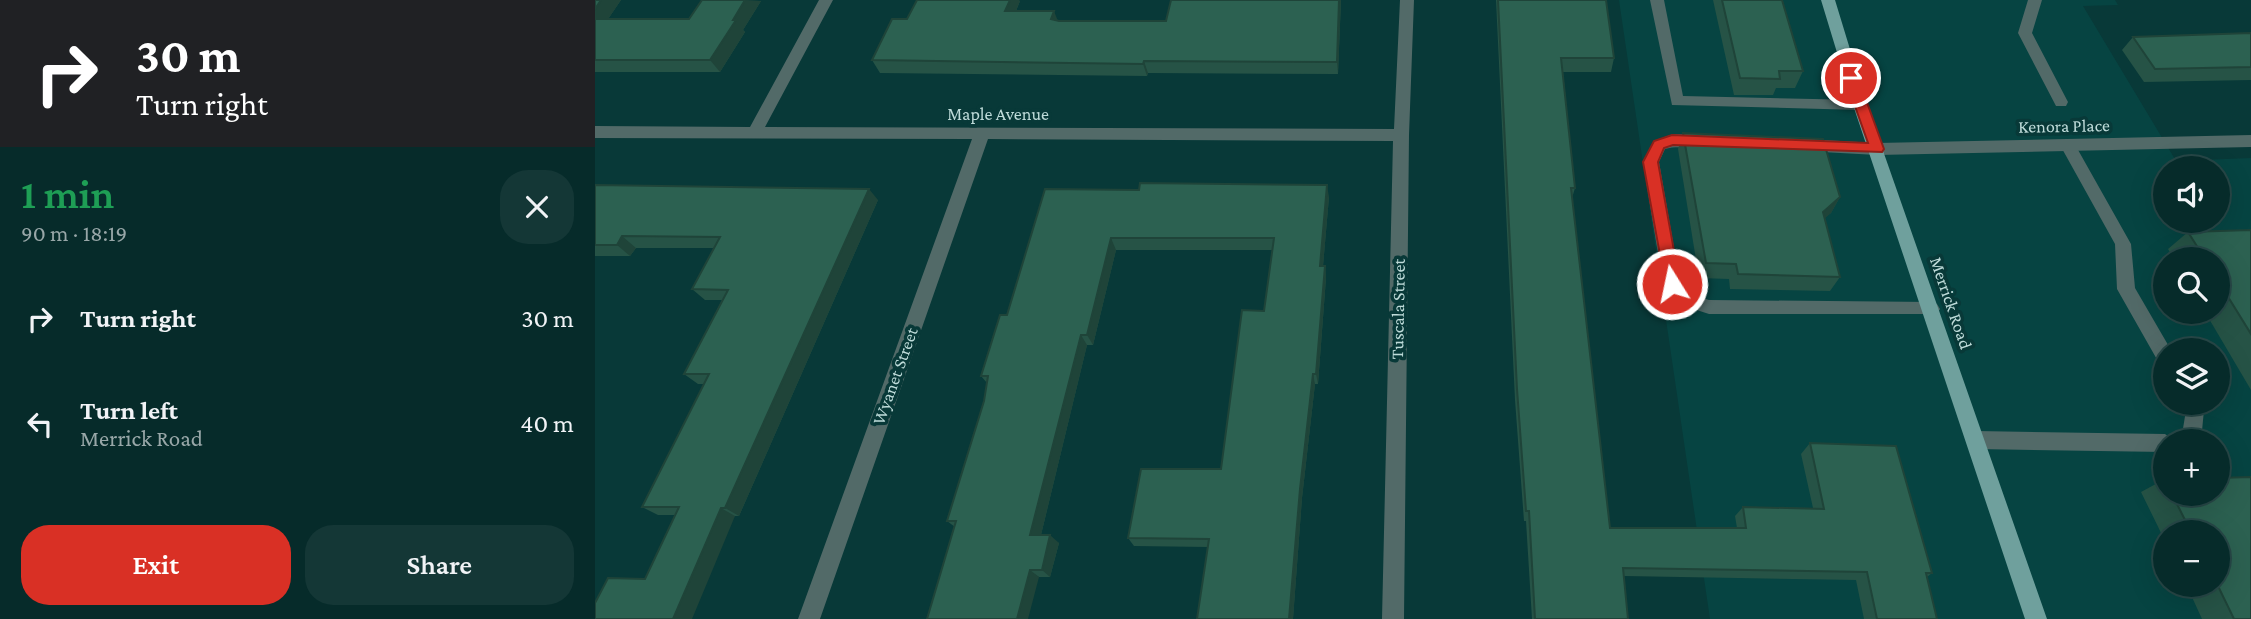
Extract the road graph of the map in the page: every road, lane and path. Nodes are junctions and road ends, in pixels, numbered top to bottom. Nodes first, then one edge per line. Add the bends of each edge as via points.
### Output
1 (826, 0) edge
2 (1407, 0) edge
3 (1657, 0) edge
4 (1828, 0) edge
5 (2035, 0) edge
6 (2061, 102) dead end
7 (1860, 104) junction
8 (755, 131) junction
9 (595, 132) edge
10 (982, 133) junction
11 (1401, 135) junction
12 (2251, 141) edge
13 (1721, 142) edge
14 (1784, 144) edge
15 (2068, 145) junction
16 (1877, 149) junction
17 (1931, 309) junction
18 (2155, 338) edge
19 (1976, 440) junction
20 (2153, 443) edge
21 (809, 619) edge
22 (1393, 619) edge
23 (2036, 619) edge

1 - 8 street
2 - 11 street, Tuscala Street
3 - 7 street via 1677,101
4 - 7 main road, Merrick Road
5 - 6 street via 2025,33
7 - 16 main road, Merrick Road
8 - 9 street, Maple Avenue
8 - 10 street, Maple Avenue
10 - 11 street, Maple Avenue
10 - 21 street, Wyanet Street
11 - 22 street, Tuscala Street
12 - 15 street, Kenora Place
13 - 17 street via 1672,140 1658,145 1651,162 1672,284 1684,299 1709,307
14 - 16 street, Kenora Place
15 - 16 street, Kenora Place
15 - 18 street via 2123,244 2126,289
16 - 17 main road, Merrick Road
17 - 19 main road, Merrick Road
19 - 20 street
19 - 23 main road, Merrick Road

